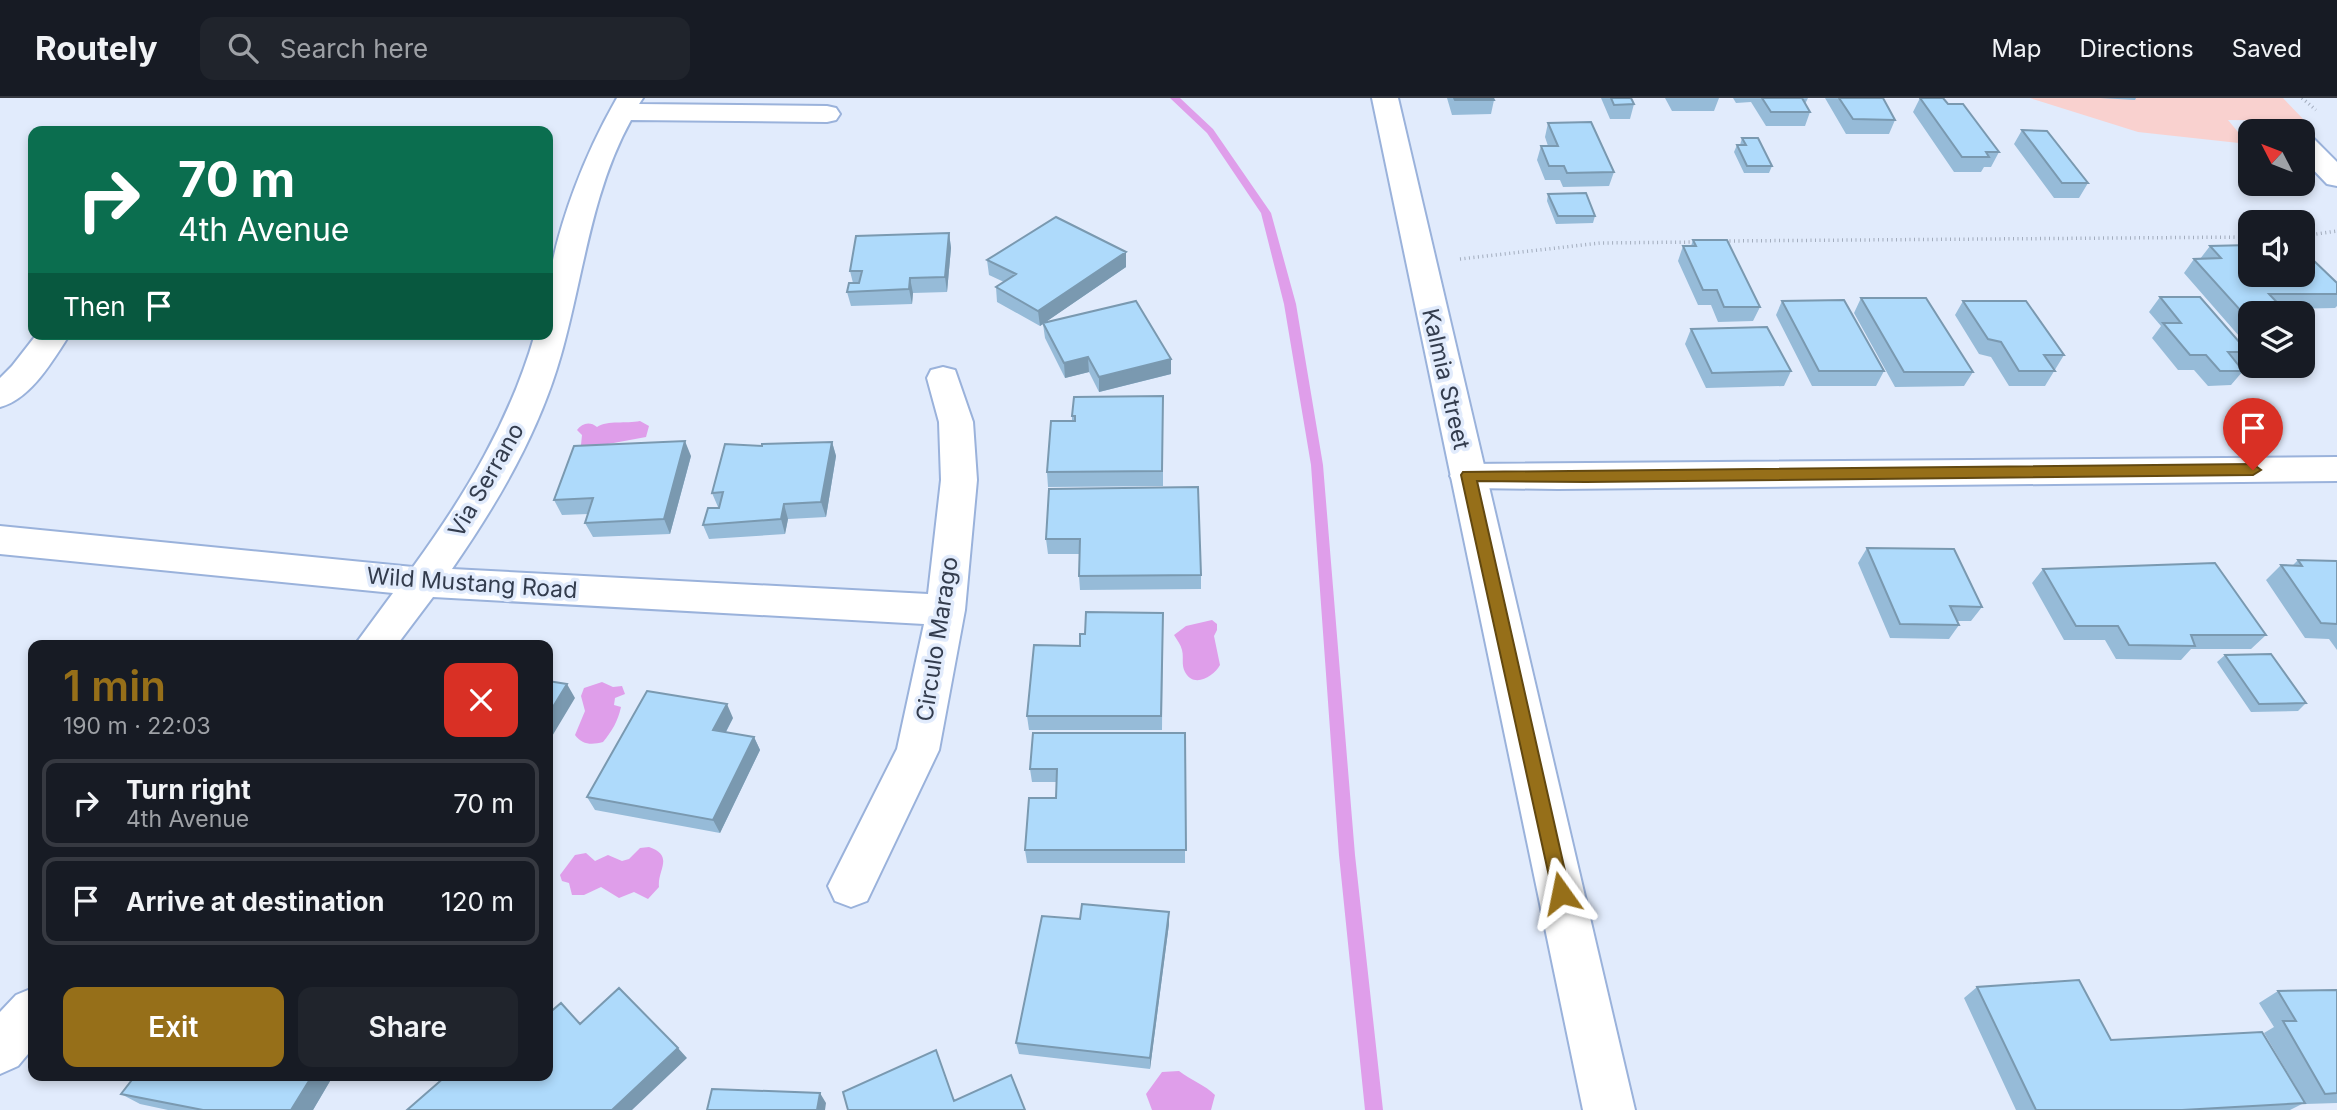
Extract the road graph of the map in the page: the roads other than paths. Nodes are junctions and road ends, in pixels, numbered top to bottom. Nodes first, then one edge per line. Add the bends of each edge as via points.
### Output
1 (1385, 98) edge
2 (626, 105) edge
3 (827, 114) dead end
4 (2315, 142) edge
5 (2337, 178) edge
6 (553, 325) edge
7 (50, 340) edge
8 (549, 340) edge
9 (943, 377) dead end
10 (0, 396) edge
11 (2337, 468) edge
12 (1468, 475) junction
13 (0, 540) edge
14 (424, 582) junction
15 (946, 610) junction
16 (378, 640) edge
17 (851, 887) dead end
18 (28, 1018) edge
19 (0, 1049) edge
20 (1609, 1110) edge

1 - 12 street, Kalmia Street
2 - 3 street
2 - 6 street, Via Serrano via 585,195
4 - 5 street
7 - 10 street
8 - 14 street, Via Serrano via 513,441
9 - 15 street, Circulo Marago via 956,422 959,480
11 - 12 street
12 - 20 street, Kalmia Street
13 - 14 street, Wild Mustang Road
14 - 15 street, Wild Mustang Road
14 - 16 street, Via Serrano
15 - 17 street, Circulo Marago via 918,750
18 - 19 street

